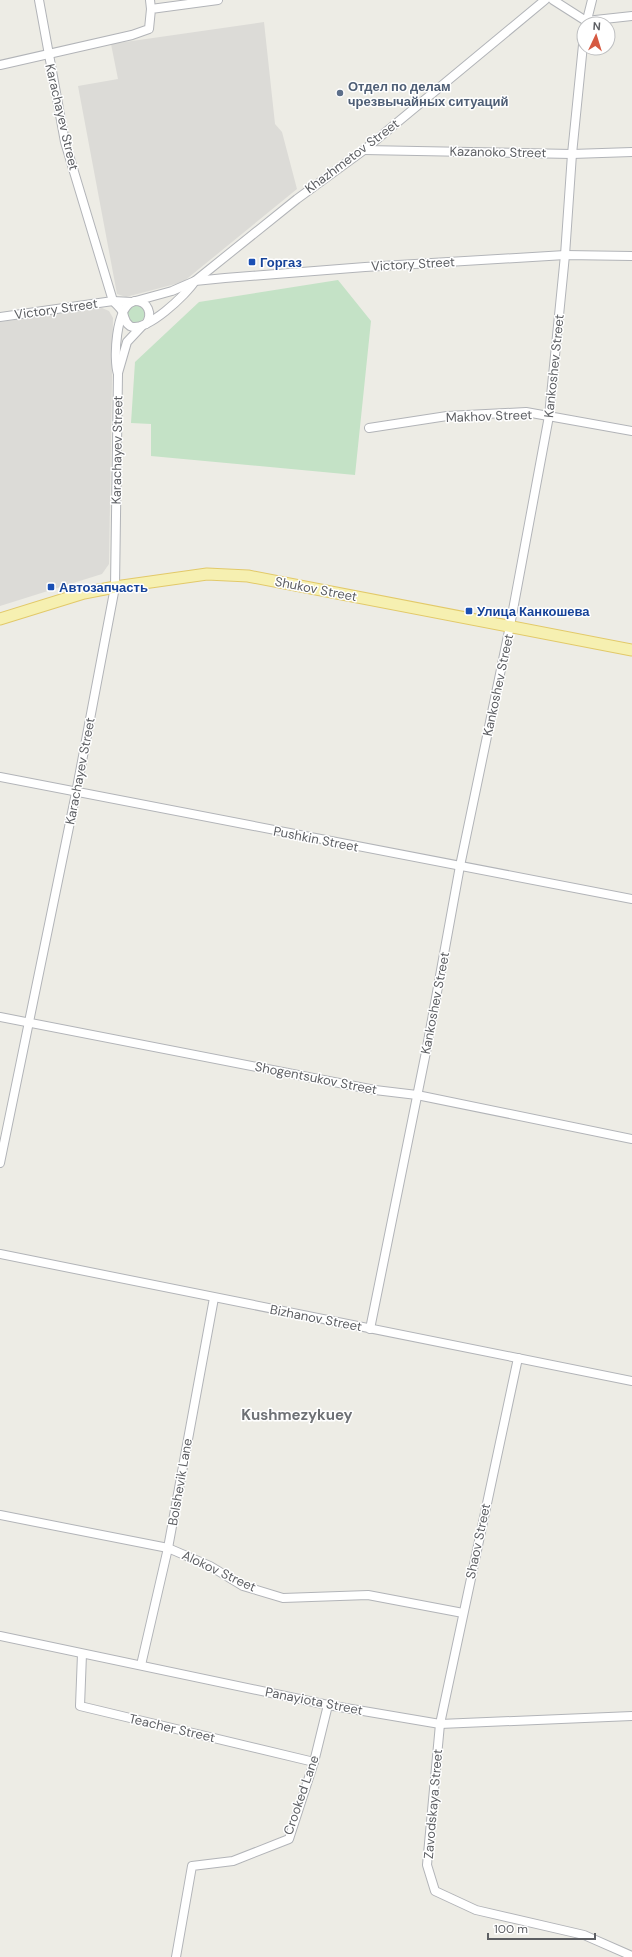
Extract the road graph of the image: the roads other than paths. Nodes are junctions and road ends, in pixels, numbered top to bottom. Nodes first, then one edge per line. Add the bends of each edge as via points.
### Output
1 (39, 0) edge
2 (150, 0) edge
3 (218, 0) edge
4 (545, 0) edge
5 (553, 0) edge
6 (592, 0) edge
7 (151, 9) junction
8 (576, 16) edge
9 (588, 16) edge
10 (632, 16) edge
11 (616, 18) edge
12 (48, 55) junction
13 (582, 56) edge
14 (0, 65) edge
15 (364, 150) junction
16 (632, 152) edge
17 (572, 154) junction
18 (565, 255) junction
19 (632, 256) edge
20 (195, 282) junction
21 (112, 301) junction
22 (134, 301) junction
23 (123, 313) junction
24 (0, 317) edge
25 (144, 325) junction
26 (118, 374) junction
27 (549, 416) junction
28 (369, 428) dead end
29 (632, 431) edge
30 (115, 587) junction
31 (0, 619) edge
32 (510, 626) junction
33 (632, 650) edge
34 (0, 777) edge
35 (76, 793) junction
36 (460, 866) junction
37 (632, 899) edge
38 (0, 1017) edge
39 (28, 1022) junction
40 (417, 1095) junction
41 (632, 1139) edge
42 (0, 1163) edge
43 (0, 1254) edge
44 (214, 1298) junction
45 (370, 1329) junction
46 (518, 1358) junction
47 (632, 1380) edge
48 (0, 1515) edge
49 (168, 1548) junction
50 (463, 1613) junction
51 (0, 1636) edge
52 (82, 1654) junction
53 (141, 1665) junction
54 (328, 1705) junction
55 (632, 1716) edge
56 (440, 1724) junction
57 (314, 1762) junction
58 (632, 1956) edge
59 (176, 1957) edge

1 - 12 street, Karachayev Street
2 - 7 street
3 - 7 street
4 - 15 street, Khazhmetov Street
5 - 8 street
6 - 9 street
7 - 12 street via 149,29
10 - 11 street
12 - 14 street
12 - 21 street, Karachayev Street via 65,142
13 - 17 street, Kankoshev Street
15 - 17 street, Kazanoko Street
15 - 20 street, Khazhmetov Street via 297,199
16 - 17 street, Kazanoko Street
17 - 18 street, Kankoshev Street
18 - 19 street, Victory Street
18 - 20 street, Victory Street via 365,267
18 - 27 street, Kankoshev Street
20 - 22 street, Victory Street
20 - 25 street via 188,292
21 - 22 street, Victory Street
21 - 23 street
21 - 24 street, Victory Street
22 - 23 street via 125,307
22 - 25 street via 143,302 148,308 150,316
23 - 25 street via 125,322 129,325
23 - 26 street via 118,328 115,367
25 - 26 street via 127,342
26 - 30 street, Karachayev Street
27 - 28 street, Makhov Street via 526,412 447,416
27 - 29 street, Makhov Street
27 - 32 street, Kankoshev Street
30 - 31 main road, Shukov Street via 84,593
30 - 32 main road, Shukov Street via 207,574 248,576
30 - 35 street, Karachayev Street
32 - 33 main road, Shukov Street
32 - 36 street, Kankoshev Street
34 - 35 street, Pushkin Street
35 - 36 street, Pushkin Street
35 - 39 street, Karachayev Street
36 - 37 street, Pushkin Street
36 - 40 street, Kankoshev Street
38 - 39 street, Shogentsukov Street
39 - 40 street, Shogentsukov Street via 375,1090
39 - 42 street, Karachayev Street
40 - 41 street, Shogentsukov Street
40 - 45 street, Kankoshev Street
43 - 44 street, Bizhanov Street
44 - 45 street, Bizhanov Street
44 - 49 street, Bolshevik Lane
45 - 46 street, Bizhanov Street
46 - 47 street, Bizhanov Street
46 - 50 street, Shaov Street
48 - 49 street, Alokov Street
49 - 50 street, Alokov Street via 210,1566 243,1586 283,1598 368,1595
49 - 53 street, Bolshevik Lane
50 - 56 street, Shaov Street
51 - 52 street, Panayiota Street
52 - 53 street, Panayiota Street
52 - 57 street, Teacher Street via 80,1706
53 - 54 street, Panayiota Street
54 - 56 street, Panayiota Street
54 - 57 street, Crooked Lane
55 - 56 street, Panayiota Street
56 - 58 street, Zavodskaya Street via 427,1865 434,1891 476,1910 584,1934
57 - 59 street, Crooked Lane via 289,1839 233,1862 192,1866

